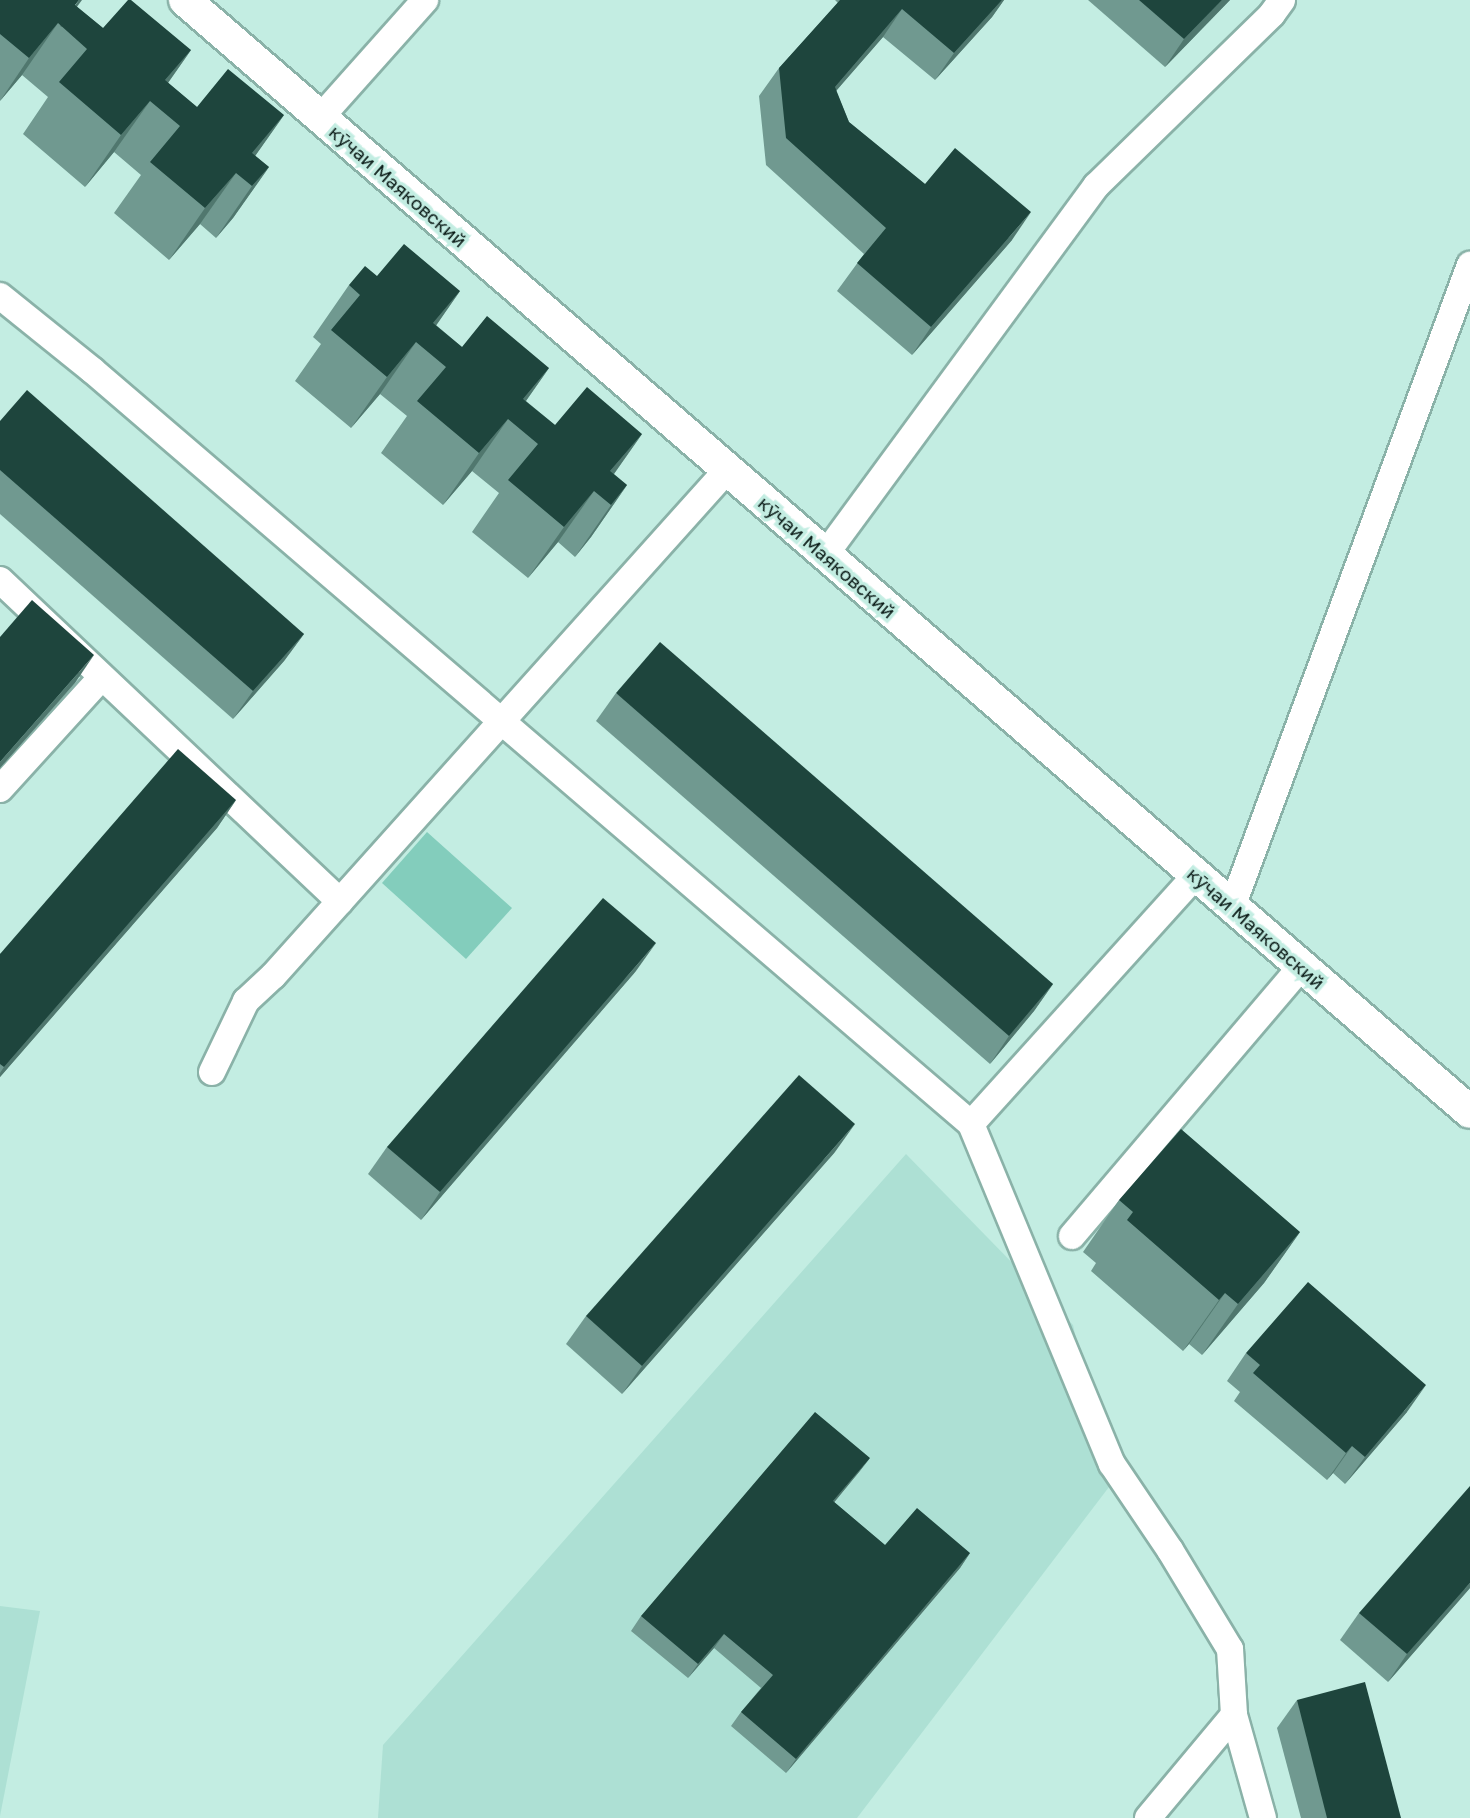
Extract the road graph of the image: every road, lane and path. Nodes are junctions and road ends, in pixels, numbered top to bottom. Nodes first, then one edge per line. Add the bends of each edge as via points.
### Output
1 (185, 0) edge
2 (425, 0) edge
3 (1282, 0) edge
4 (320, 118) junction
5 (1470, 265) edge
6 (0, 296) edge
7 (727, 470) junction
8 (825, 555) junction
9 (0, 580) edge
10 (102, 677) junction
11 (501, 721) junction
12 (0, 789) edge
13 (1195, 876) junction
14 (340, 901) junction
15 (1231, 907) junction
16 (1301, 967) junction
17 (212, 1072) dead end
18 (1470, 1112) edge
19 (971, 1124) junction
20 (1072, 1236) dead end
21 (1234, 1715) junction
22 (1147, 1818) edge
23 (1263, 1818) edge

1 - 4 street, кӯчаи Маяковский
2 - 4 street
3 - 8 street via 1096,187
4 - 7 street, кӯчаи Маяковский
5 - 15 street
6 - 11 street
7 - 8 street, кӯчаи Маяковский
7 - 11 street
8 - 13 street, кӯчаи Маяковский
9 - 10 street
10 - 12 street
10 - 14 street
11 - 14 street
11 - 19 street
13 - 15 street, кӯчаи Маяковский
13 - 19 street
14 - 17 street via 246,1001
15 - 16 street, кӯчаи Маяковский
16 - 18 street, кӯчаи Маяковский
16 - 20 street
19 - 21 street via 1112,1464 1230,1648
21 - 22 street
21 - 23 street

